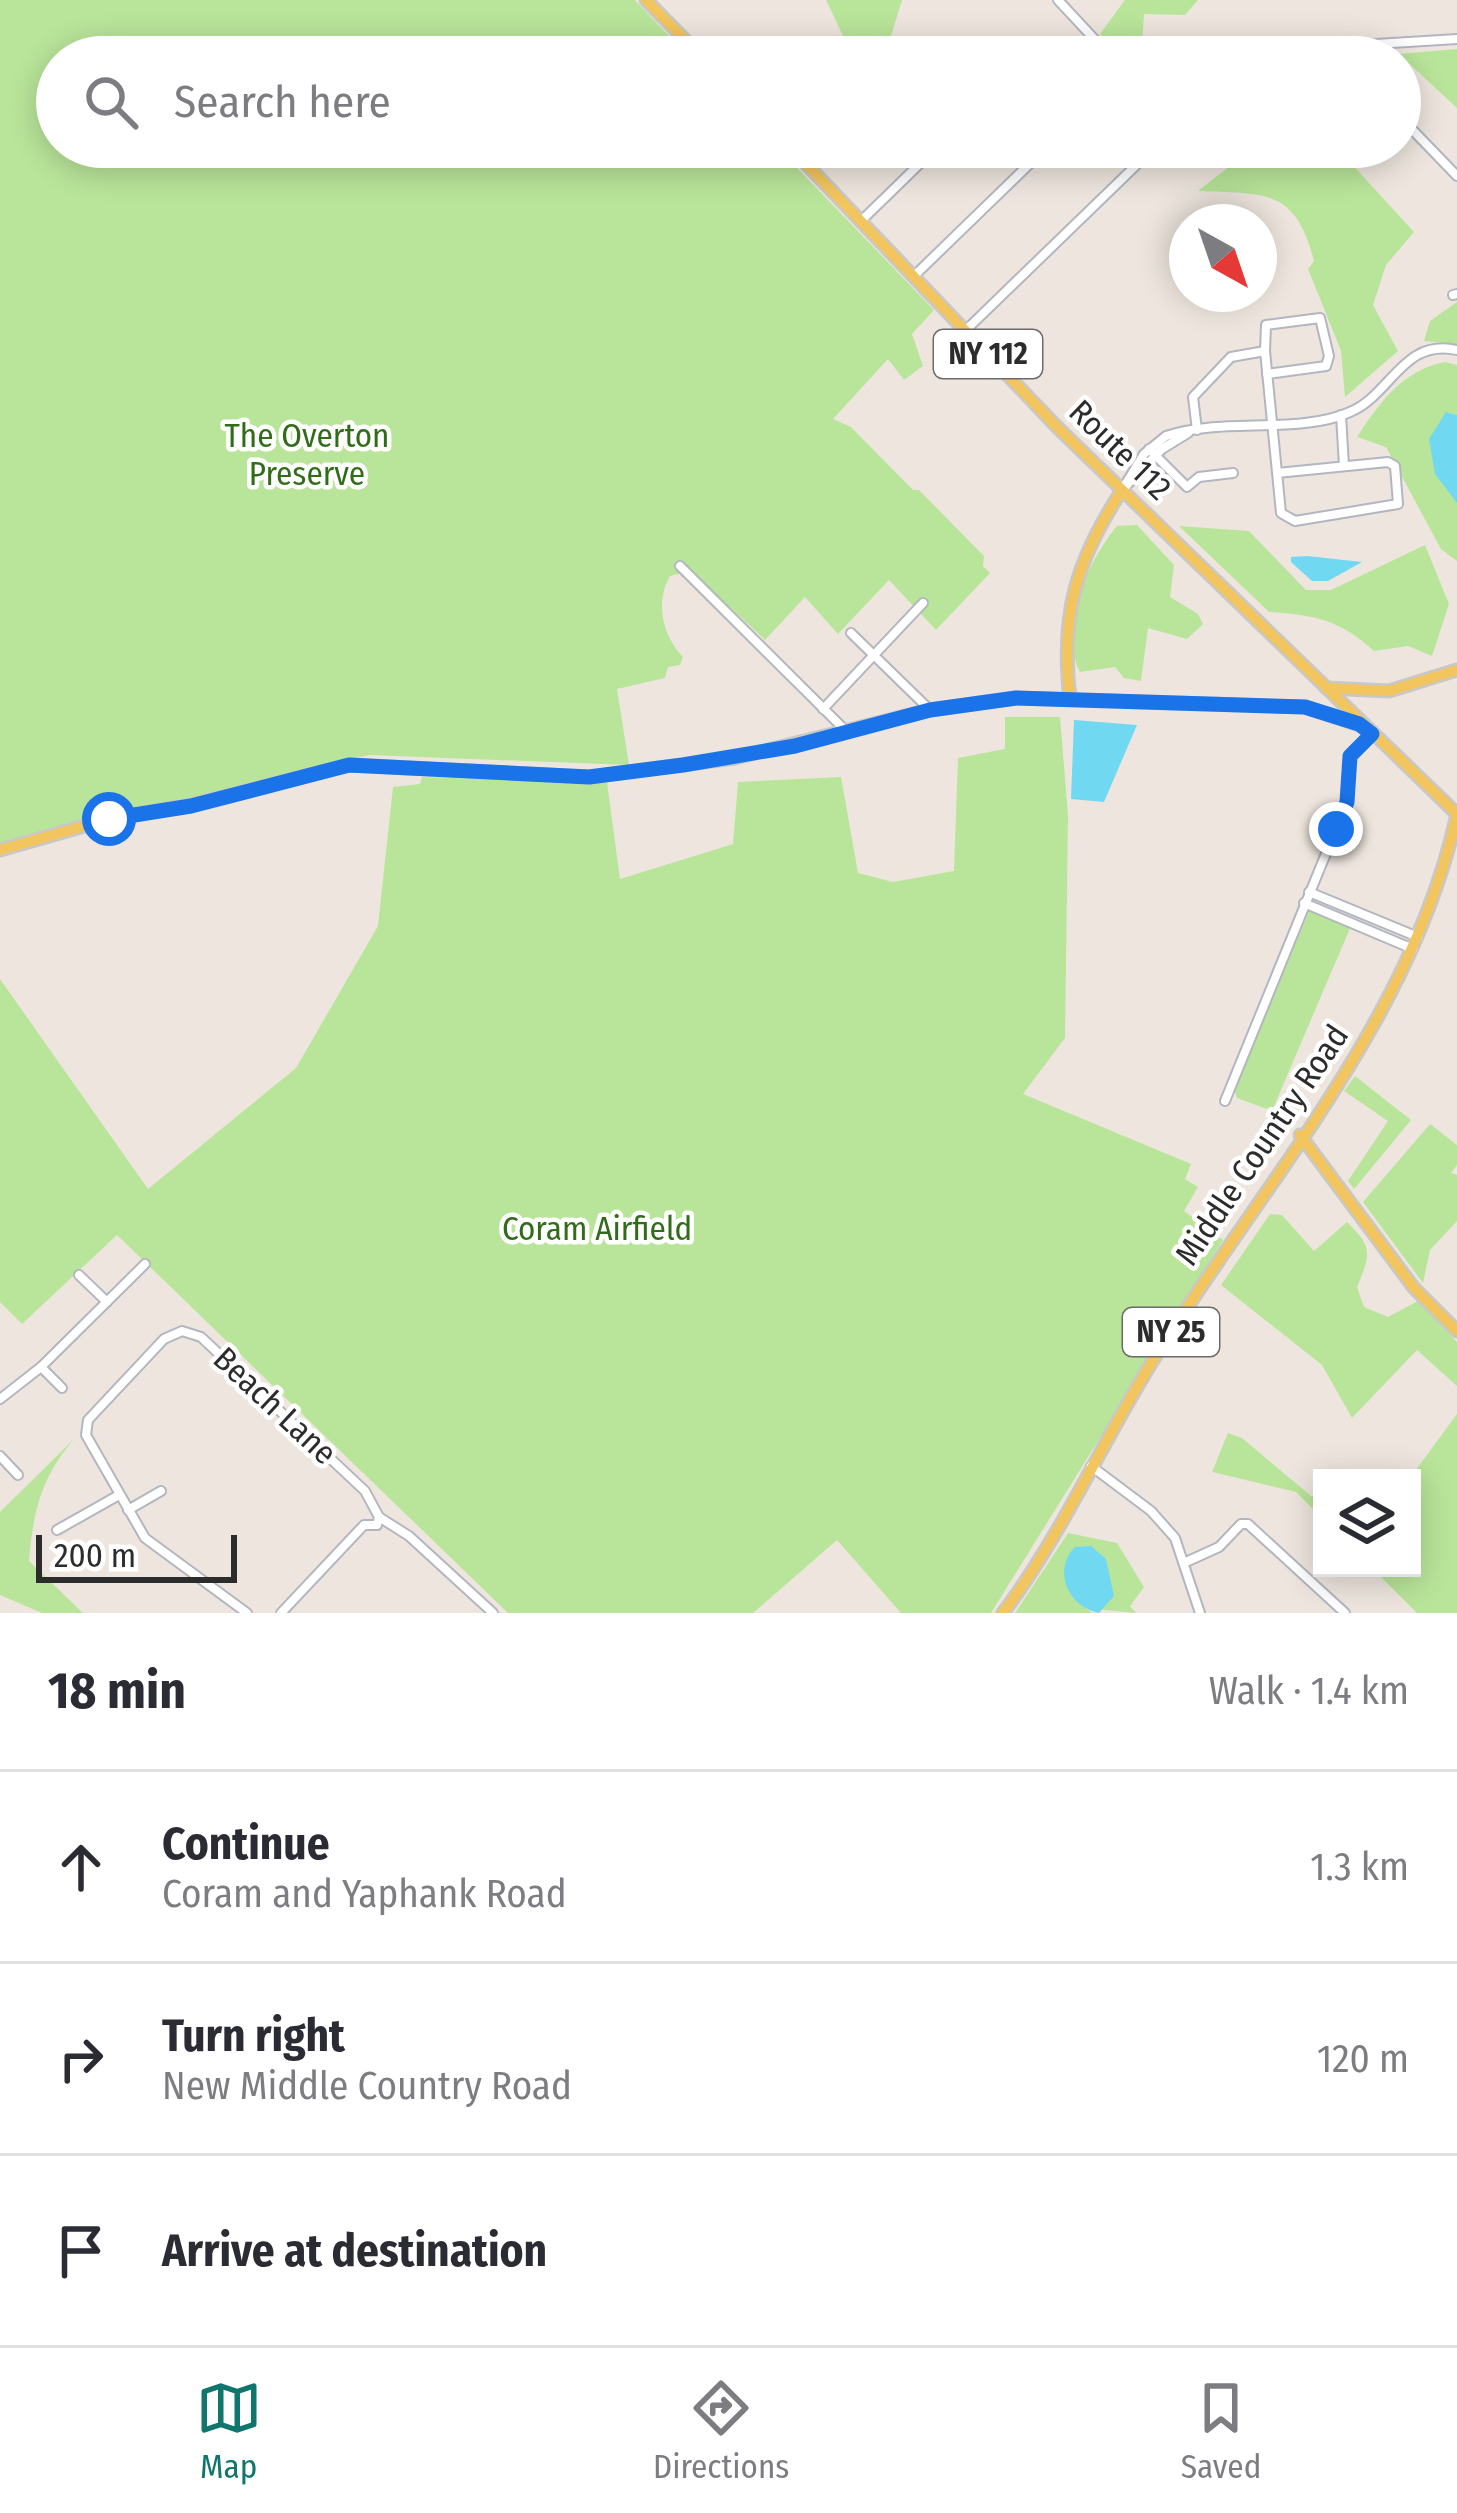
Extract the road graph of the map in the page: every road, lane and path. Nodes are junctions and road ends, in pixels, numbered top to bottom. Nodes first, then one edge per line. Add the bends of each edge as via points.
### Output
1 (646, 0) edge
2 (1058, 0) edge
3 (681, 36) edge
4 (1091, 36) edge
5 (1457, 39) edge
6 (1421, 40) edge
7 (1421, 139) edge
8 (810, 168) edge
9 (916, 168) edge
10 (1025, 168) edge
11 (1133, 168) edge
12 (1457, 176) edge
13 (860, 223) junction
14 (914, 276) junction
15 (966, 330) junction
16 (1457, 350) edge
17 (1265, 351) junction
18 (1267, 374) junction
19 (1342, 415) junction
20 (1272, 423) junction
21 (1194, 431) junction
22 (1153, 453) junction
23 (1344, 466) junction
24 (1233, 472) dead end
25 (1277, 473) junction
26 (1122, 490) junction
27 (680, 566) dead end
28 (923, 603) dead end
29 (851, 633) dead end
30 (873, 656) junction
31 (1457, 670) edge
32 (1325, 688) junction
33 (1379, 691) junction
34 (1070, 699) junction
35 (823, 709) junction
36 (930, 710) junction
37 (1364, 727) junction
38 (848, 734) junction
39 (1457, 814) edge
40 (1457, 848) edge
41 (0, 850) edge
42 (1448, 858) junction
43 (1309, 892) junction
44 (1304, 903) junction
45 (1417, 944) junction
46 (1226, 1101) dead end
47 (1300, 1135) junction
48 (145, 1264) dead end
49 (79, 1275) dead end
50 (106, 1302) junction
51 (1457, 1331) edge
52 (41, 1367) junction
53 (62, 1388) dead end
54 (0, 1400) edge
55 (0, 1456) edge
56 (1090, 1466) junction
57 (18, 1475) dead end
58 (161, 1491) dead end
59 (119, 1495) junction
60 (128, 1510) junction
61 (379, 1516) junction
62 (57, 1530) dead end
63 (1186, 1562) junction
64 (247, 1613) edge
65 (281, 1613) edge
66 (493, 1613) edge
67 (1003, 1613) edge
68 (1201, 1613) edge
69 (1345, 1613) edge

1 - 3 main road
2 - 4 street
5 - 6 street
7 - 12 street
8 - 13 main road, Route 112 / NY 112
9 - 13 street
10 - 14 street
11 - 15 street
13 - 14 main road, Route 112 / NY 112
14 - 15 main road, Route 112 / NY 112
15 - 26 main road, Route 112 / NY 112
16 - 19 street via 1410,357
17 - 18 street
17 - 18 street via 1266,325 1319,318 1329,356 1326,366
17 - 21 street via 1232,357 1193,397
18 - 20 street
19 - 20 street
19 - 23 street
20 - 21 street
20 - 25 street
21 - 22 street
22 - 24 street via 1187,487
22 - 26 street
23 - 25 street
23 - 25 street via 1395,466 1398,504 1289,520 1281,513
26 - 32 main road, Route 112 / NY 112
26 - 34 main road via 1076,574
27 - 35 street
28 - 30 street
29 - 30 street
30 - 35 street
30 - 36 street
31 - 33 main road
32 - 33 main road
32 - 37 main road, Route 112
33 - 37 main road via 1360,703
34 - 36 main road
34 - 37 main road via 1271,706 1325,712
35 - 38 street
36 - 38 main road
37 - 39 main road, Route 112
37 - 43 street via 1350,756 1347,802
38 - 41 main road via 589,777 349,765
39 - 42 main road, Middle Country Road / NY 25
40 - 42 main road
42 - 45 main road, Middle Country Road / NY 25
43 - 44 street
43 - 45 street
44 - 45 street
44 - 46 street
45 - 47 main road, Middle Country Road / NY 25 via 1370,1033
47 - 51 main road via 1414,1288
47 - 56 main road, Middle Country Road / NY 25
48 - 50 street
49 - 50 street
50 - 52 street
52 - 53 street
52 - 54 street
55 - 57 street
56 - 63 street via 1165,1524
56 - 67 main road, Middle Country Road / NY 25
58 - 60 street
59 - 60 street, Beach Lane
59 - 61 street, Beach Lane via 86,1436 88,1420 164,1339 182,1331 201,1337 300,1428 365,1491
59 - 62 street
60 - 64 street, Beach Lane via 145,1538
61 - 65 street
61 - 66 street, Beach Lane
63 - 68 street
63 - 69 street via 1248,1524

